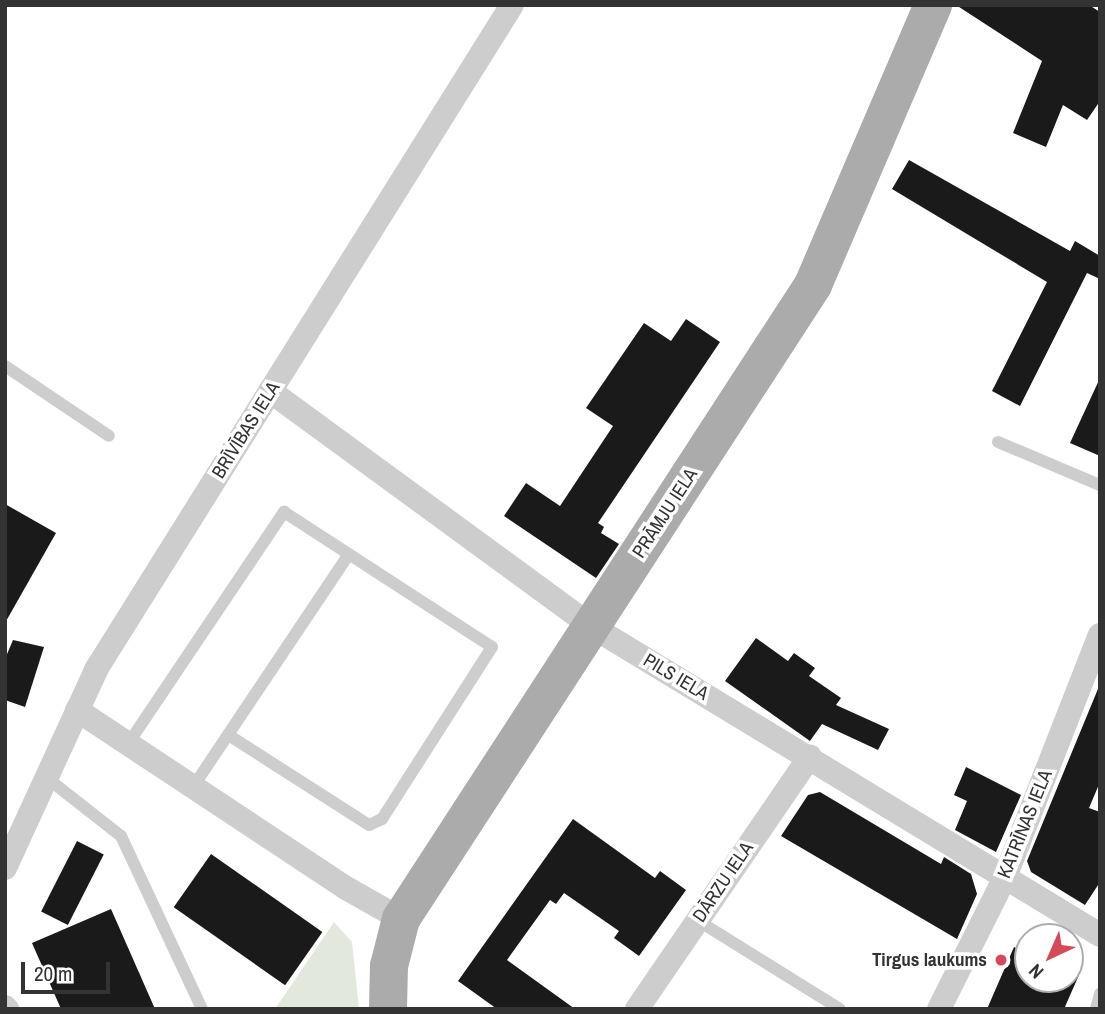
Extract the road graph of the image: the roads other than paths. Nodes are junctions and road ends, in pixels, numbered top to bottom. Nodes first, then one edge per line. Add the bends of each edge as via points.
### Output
1 (512, 5) edge
2 (933, 5) edge
3 (5, 366) edge
4 (270, 391) junction
5 (109, 436) dead end
6 (998, 442) dead end
7 (1100, 485) edge
8 (349, 554) junction
9 (591, 626) junction
10 (1100, 635) edge
11 (77, 710) junction
12 (228, 735) junction
13 (128, 744) junction
14 (810, 756) junction
15 (47, 778) junction
16 (193, 787) junction
17 (5, 868) edge
18 (1005, 877) junction
19 (401, 919) junction
20 (697, 920) junction
21 (1100, 935) edge
22 (1100, 994) edge
23 (202, 1009) edge
24 (388, 1009) edge
25 (637, 1009) edge
26 (840, 1009) edge
27 (939, 1009) edge
28 (1096, 1009) edge

1 - 4 street, BRĪVĪBAS IELA
2 - 9 main road, PRĀMJU IELA via 813,285
3 - 5 lane
4 - 9 street, PILS IELA
4 - 11 street, BRĪVĪBAS IELA via 97,667
6 - 7 lane
8 - 12 lane
8 - 12 lane via 492,648 382,819 369,825 357,821
8 - 13 lane via 284,512
9 - 14 street, PILS IELA
9 - 19 main road, PRĀMJU IELA
10 - 18 street, KATRĪNAS IELA
11 - 13 street
11 - 15 street, BRĪVĪBAS IELA
12 - 16 lane
13 - 16 street
14 - 18 street, PILS IELA
14 - 20 street, DĀRZU IELA
15 - 17 street, BRĪVĪBAS IELA
15 - 23 lane via 121,836
16 - 19 street
18 - 21 street, PILS IELA
18 - 27 street, KATRĪNAS IELA
19 - 24 main road, PRĀMJU IELA via 389,966
20 - 25 street, DĀRZU IELA
20 - 26 lane
22 - 28 lane

